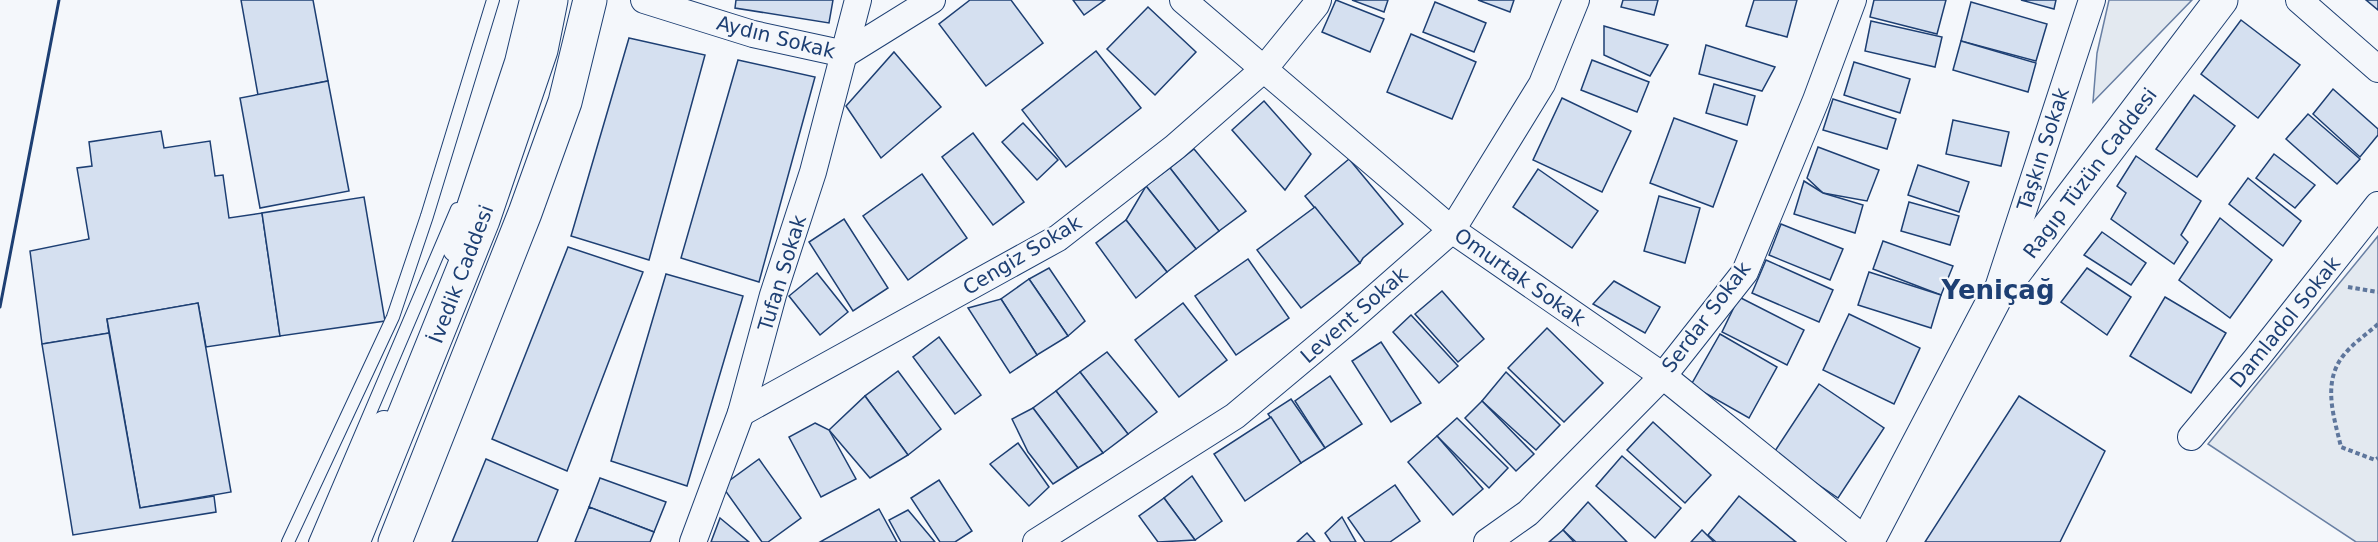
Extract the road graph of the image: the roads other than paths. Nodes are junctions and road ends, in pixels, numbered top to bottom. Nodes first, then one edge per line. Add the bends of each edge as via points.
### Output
1 (493, 0) edge
2 (522, 0) edge
3 (533, 0) edge
4 (551, 0) edge
5 (590, 0) edge
6 (644, 0) edge
7 (858, 0) edge
8 (932, 0) edge
9 (1183, 0) edge
10 (1318, 0) edge
11 (1576, 0) edge
12 (1852, 0) edge
13 (2092, 0) edge
14 (2221, 0) edge
15 (2299, 0) edge
16 (845, 54) junction
17 (1264, 69) junction
18 (2378, 69) edge
19 (2378, 205) edge
20 (1452, 230) junction
21 (1995, 298) junction
22 (1663, 376) junction
23 (741, 413) junction
24 (2191, 437) dead end
25 (288, 542) edge
26 (315, 542) edge
27 (332, 542) edge
28 (353, 542) edge
29 (395, 542) edge
30 (693, 542) edge
31 (1036, 542) edge
32 (1487, 542) edge
33 (1867, 542) edge

1 - 25 lane via 393,317
2 - 26 lane via 463,194
3 - 27 street via 518,62 452,263
4 - 28 main road, İvedik Caddesi via 541,50 483,220
5 - 29 main road, İvedik Caddesi via 565,102
6 - 16 street, Aydın Sokak via 753,34
7 - 16 street, Tufan Sokak
8 - 16 street, Aydın Sokak
9 - 17 street, Omurtak Sokak
10 - 17 street, Cengiz Sokak
11 - 20 street, Levent Sokak via 1542,84
12 - 22 street, Serdar Sokak via 1816,100 1745,272
13 - 21 street, Taşkın Sokak
14 - 21 main road, Ragıp Tüzün Caddesi
15 - 18 street
16 - 23 street, Tufan Sokak
17 - 20 street, Omurtak Sokak
17 - 23 street, Cengiz Sokak via 1175,147 1058,238
19 - 24 street, Damladol Sokak
20 - 22 street, Omurtak Sokak
20 - 31 street, Levent Sokak via 1234,416
21 - 33 main road, Ragıp Tüzün Caddesi
22 - 32 street, Serdar Sokak via 1528,513
22 - 33 street, Omurtak Sokak
23 - 30 street, Tufan Sokak

